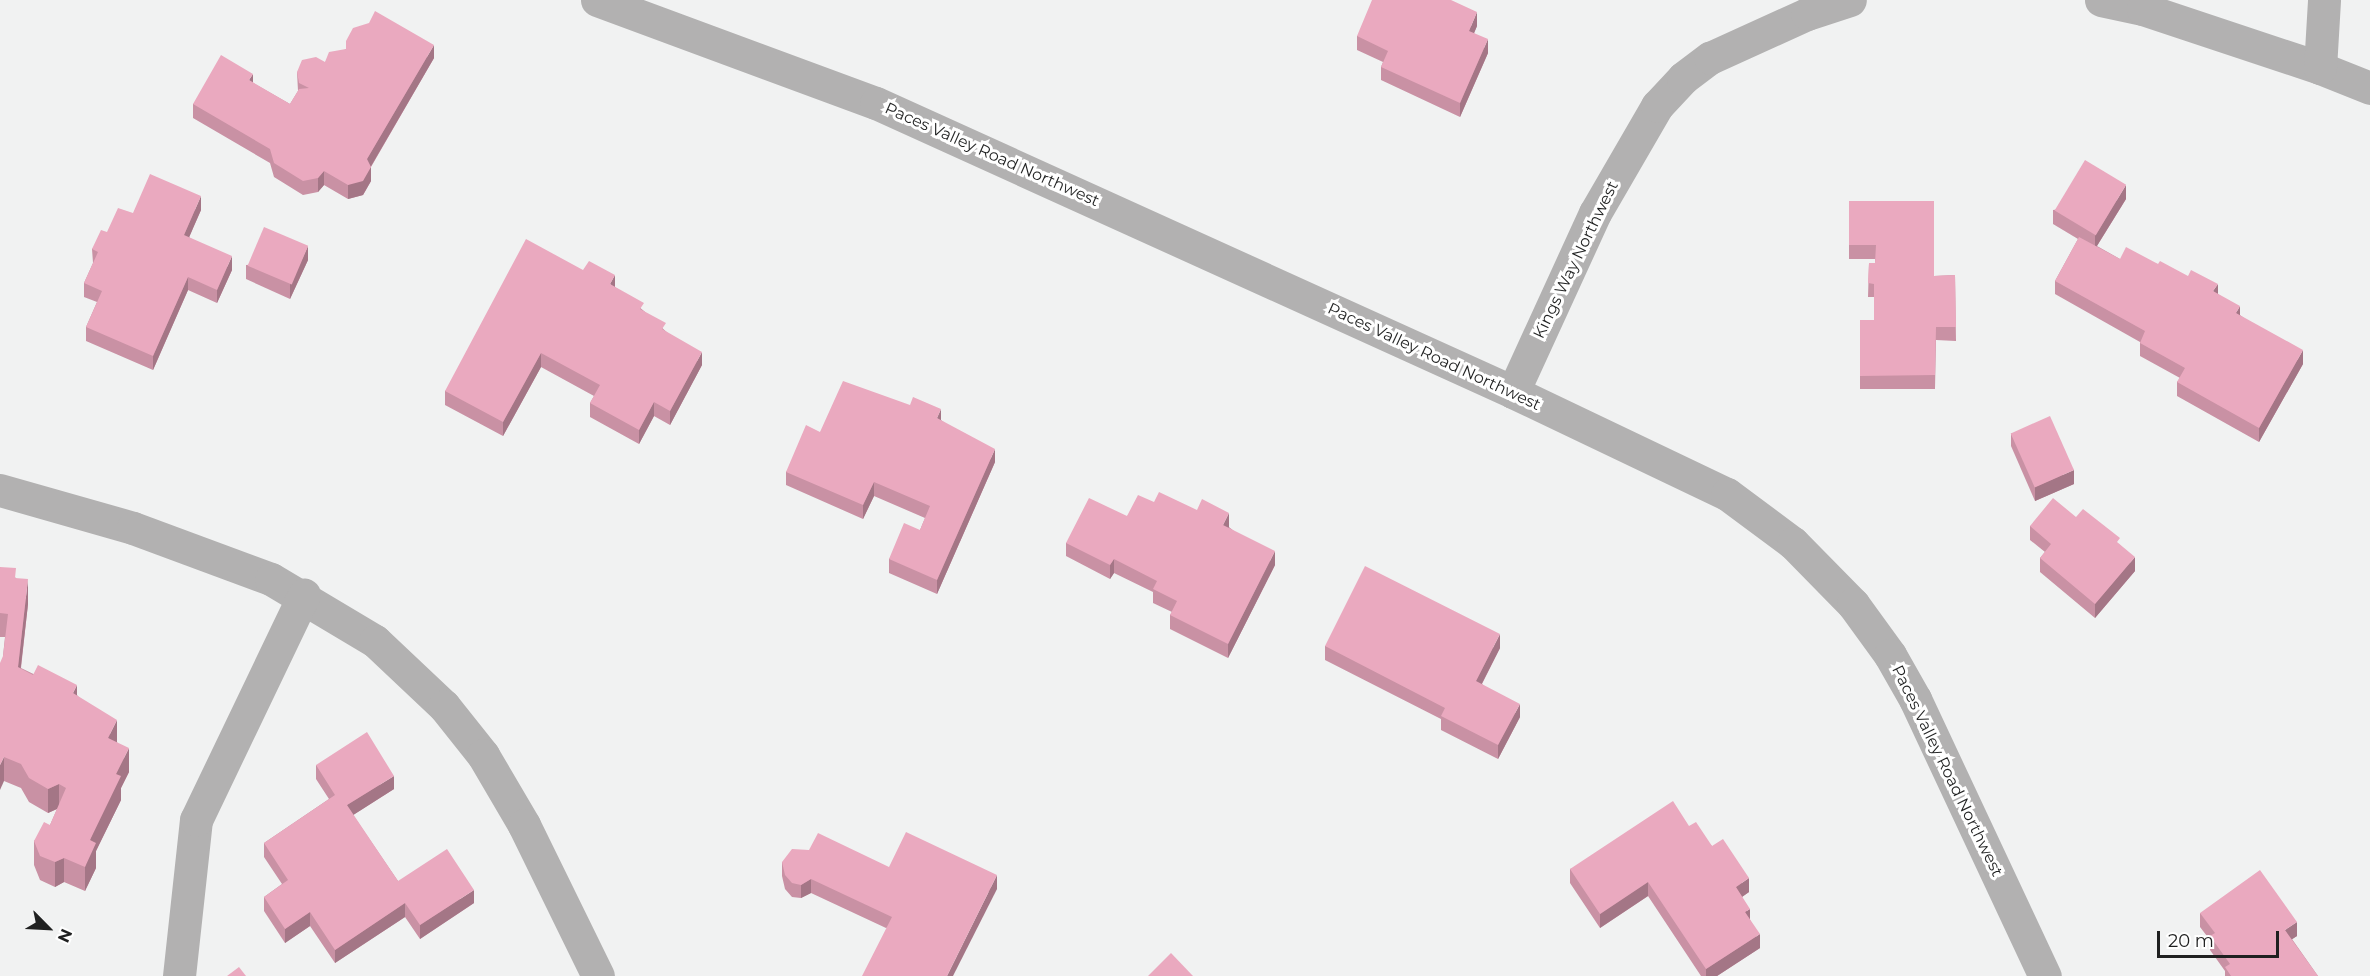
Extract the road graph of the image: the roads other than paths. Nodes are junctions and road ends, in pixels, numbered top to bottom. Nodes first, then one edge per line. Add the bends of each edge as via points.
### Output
1 (597, 0) edge
2 (1850, 0) edge
3 (2101, 0) edge
4 (2324, 0) edge
5 (2320, 68) junction
6 (2370, 88) edge
7 (1513, 392) junction
8 (0, 490) edge
9 (304, 595) junction
10 (179, 976) edge
11 (598, 976) edge
12 (2045, 976) edge

1 - 7 street, Paces Valley Road Northwest via 876,103
2 - 7 street, Kings Way Northwest via 1807,14 1710,58 1683,78 1657,106 1595,213
3 - 5 street via 2143,9
4 - 5 street
5 - 6 street
7 - 12 street, Paces Valley Road Northwest via 1726,494 1793,543 1853,604 1890,655 1915,699
8 - 9 street via 134,528
9 - 10 street via 196,820
9 - 11 street via 375,641 444,706 483,755 524,825

